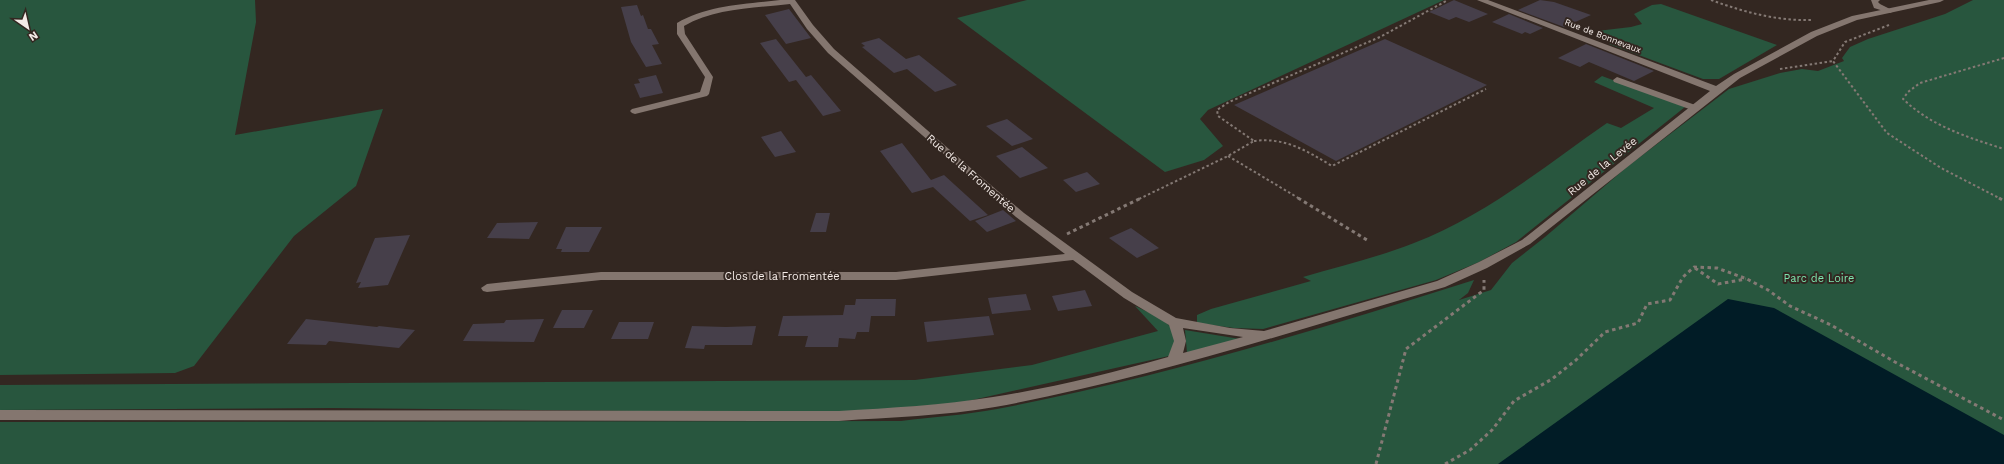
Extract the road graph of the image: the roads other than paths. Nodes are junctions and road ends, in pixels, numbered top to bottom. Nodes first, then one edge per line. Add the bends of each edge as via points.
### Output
1 (791, 0) edge
2 (1482, 0) edge
3 (1876, 0) edge
4 (1940, 0) edge
5 (1890, 11) junction
6 (1617, 80) dead end
7 (1718, 90) junction
8 (1694, 108) junction
9 (636, 111) dead end
10 (1076, 256) junction
11 (487, 288) dead end
12 (1173, 322) junction
13 (1269, 334) junction
14 (1173, 361) junction
15 (0, 415) edge

1 - 9 street via 701,15 687,20 680,26 681,34 709,77 704,94
1 - 10 street, Rue de la Fromentée via 831,51 1020,215
2 - 7 street, Rue de Bonnevaux
3 - 5 street via 1874,1 1878,6
4 - 5 street, Rue de la Levée
5 - 7 street, Rue de la Levée via 1855,18 1814,34 1737,76
6 - 8 street
7 - 8 street, Rue de la Levée
8 - 13 street, Rue de la Levée via 1526,242 1483,265 1441,284
10 - 11 street, Clos de la Fromentée via 896,276 601,276
10 - 12 street, Rue de la Fromentée via 1128,295
12 - 13 street, Rue de la Fromentée via 1230,332
12 - 14 street via 1181,334 1181,344
13 - 14 street, Rue de la Levée
14 - 15 street, Rue de la Levée via 1109,378 994,402 940,410 839,416

